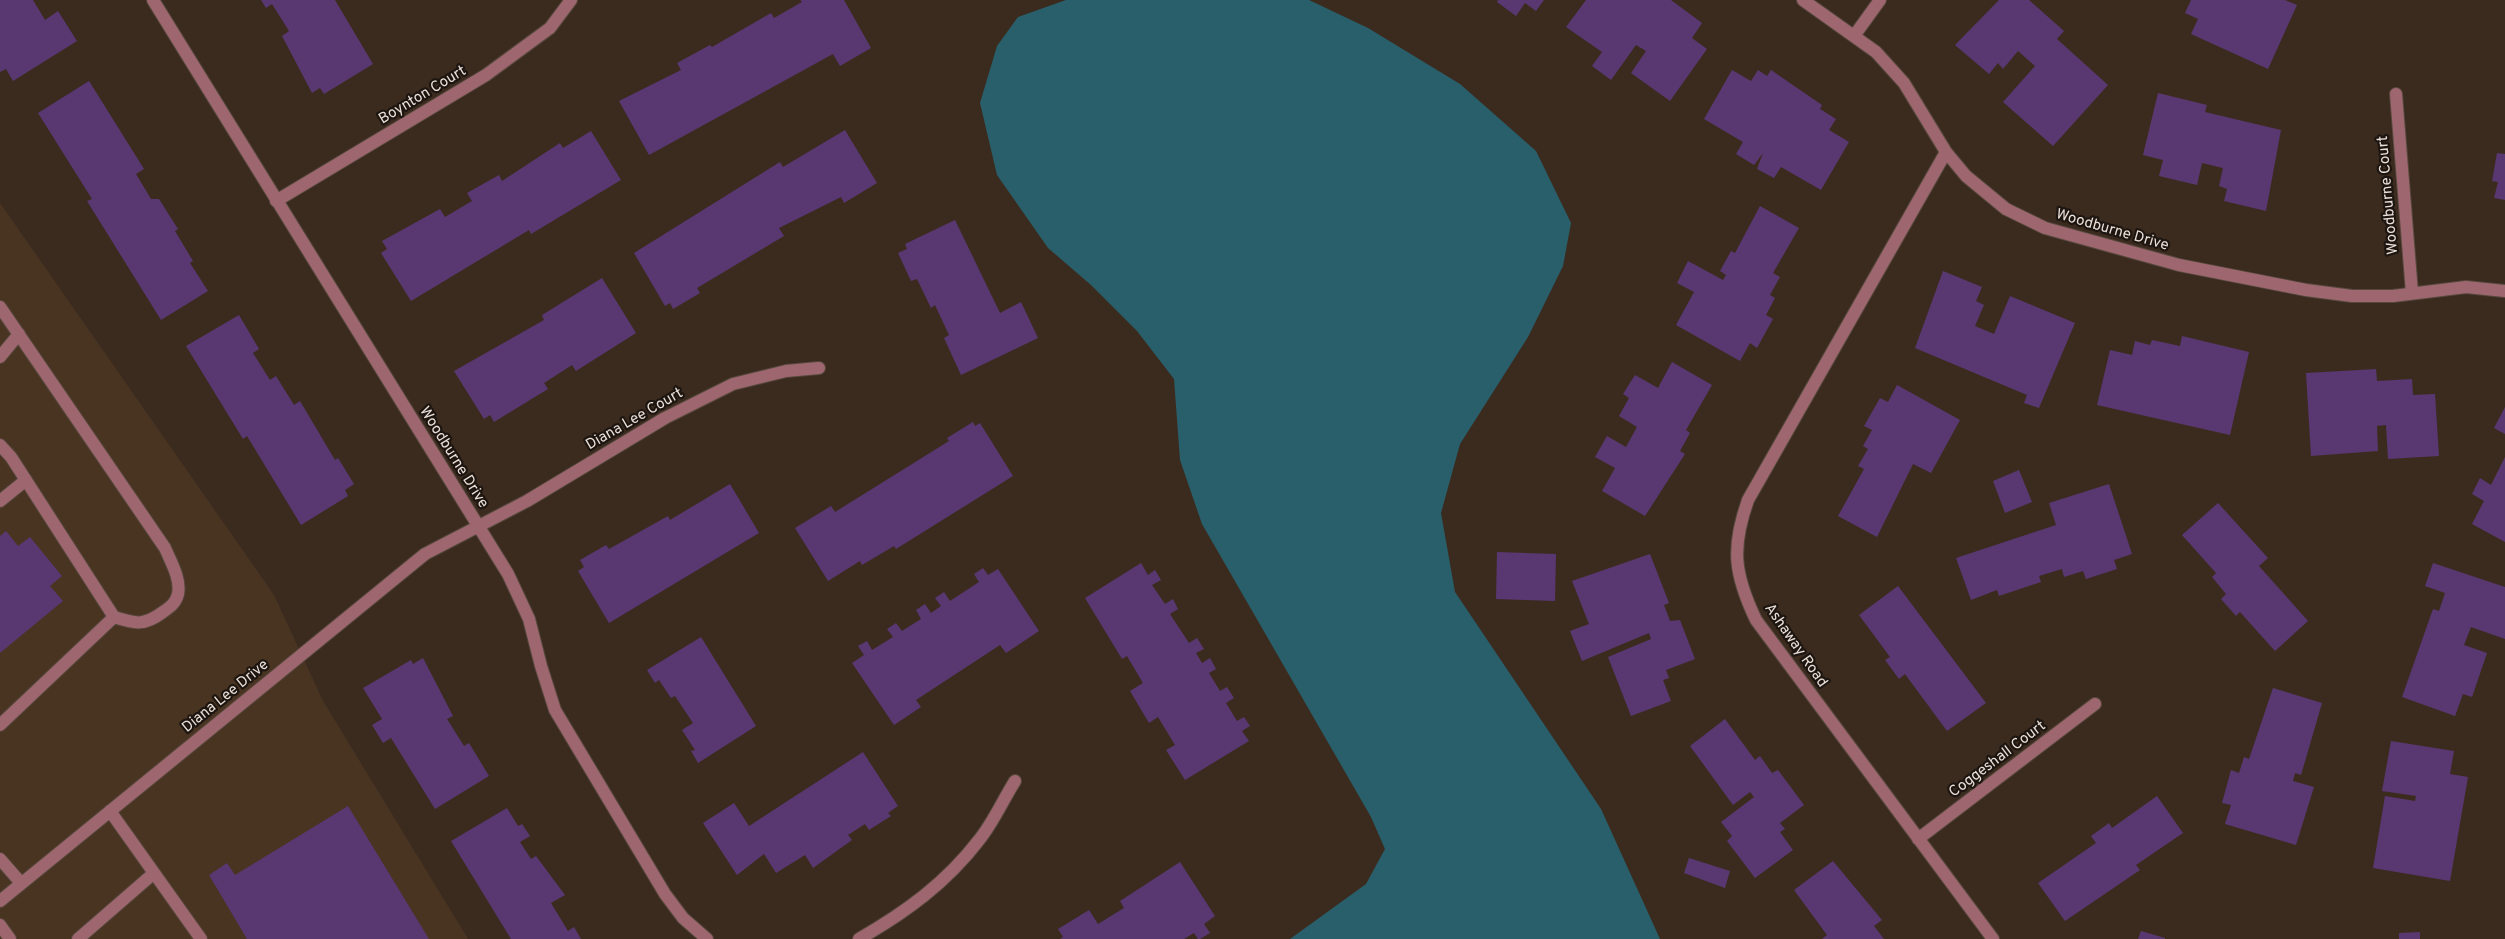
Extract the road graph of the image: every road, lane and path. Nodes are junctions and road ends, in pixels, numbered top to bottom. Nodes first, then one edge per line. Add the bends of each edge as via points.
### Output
1 (153, 0) edge
2 (571, 0) edge
3 (1803, 0) edge
4 (1880, 0) edge
5 (1854, 36) junction
6 (2396, 94) dead end
7 (1946, 152) junction
8 (276, 201) junction
9 (2505, 291) edge
10 (2412, 293) junction
11 (0, 307) edge
12 (19, 334) junction
13 (0, 357) edge
14 (819, 368) dead end
15 (0, 445) edge
16 (26, 480) junction
17 (0, 501) edge
18 (476, 525) junction
19 (114, 617) junction
20 (2095, 704) dead end
21 (0, 725) edge
22 (1015, 781) dead end
23 (110, 811) junction
24 (1918, 839) junction
25 (0, 859) edge
26 (154, 873) junction
27 (21, 883) junction
28 (0, 901) edge
29 (0, 925) edge
30 (10, 939) edge
31 (78, 939) edge
32 (201, 939) edge
33 (707, 939) edge
34 (859, 939) edge
35 (1993, 939) edge

1 - 8 street, Woodburne Drive
2 - 8 street, Boynton Court via 550,28 486,75
3 - 5 street, Woodburne Drive
4 - 5 street
5 - 7 street, Woodburne Drive via 1904,83
6 - 10 street, Woodburne Court
7 - 10 street, Woodburne Drive via 1966,176 2006,209 2045,228 2179,265 2306,290 2352,296
7 - 24 street, Ashaway Road via 1748,500 1739,525 1736,557 1742,590 1756,620
8 - 18 street, Woodburne Drive
9 - 10 street, Woodburne Drive via 2466,287
11 - 12 street
12 - 13 street
12 - 19 street via 165,548 176,573 178,593 173,604 150,621 132,623
14 - 18 street, Diana Lee Court via 733,384 665,418 527,501
15 - 16 street
16 - 17 street
16 - 19 street
18 - 23 street, Diana Lee Drive via 425,554
18 - 33 street, Woodburne Drive via 508,574 529,619 555,710 665,894 683,918
19 - 21 street
20 - 24 street, Coggeshall Court
22 - 34 street via 980,839 944,880 901,915
23 - 26 street
23 - 27 street, Diana Lee Drive
24 - 35 street, Ashaway Road
25 - 27 street
26 - 31 street
26 - 32 street
27 - 28 street, Diana Lee Drive
29 - 30 street

